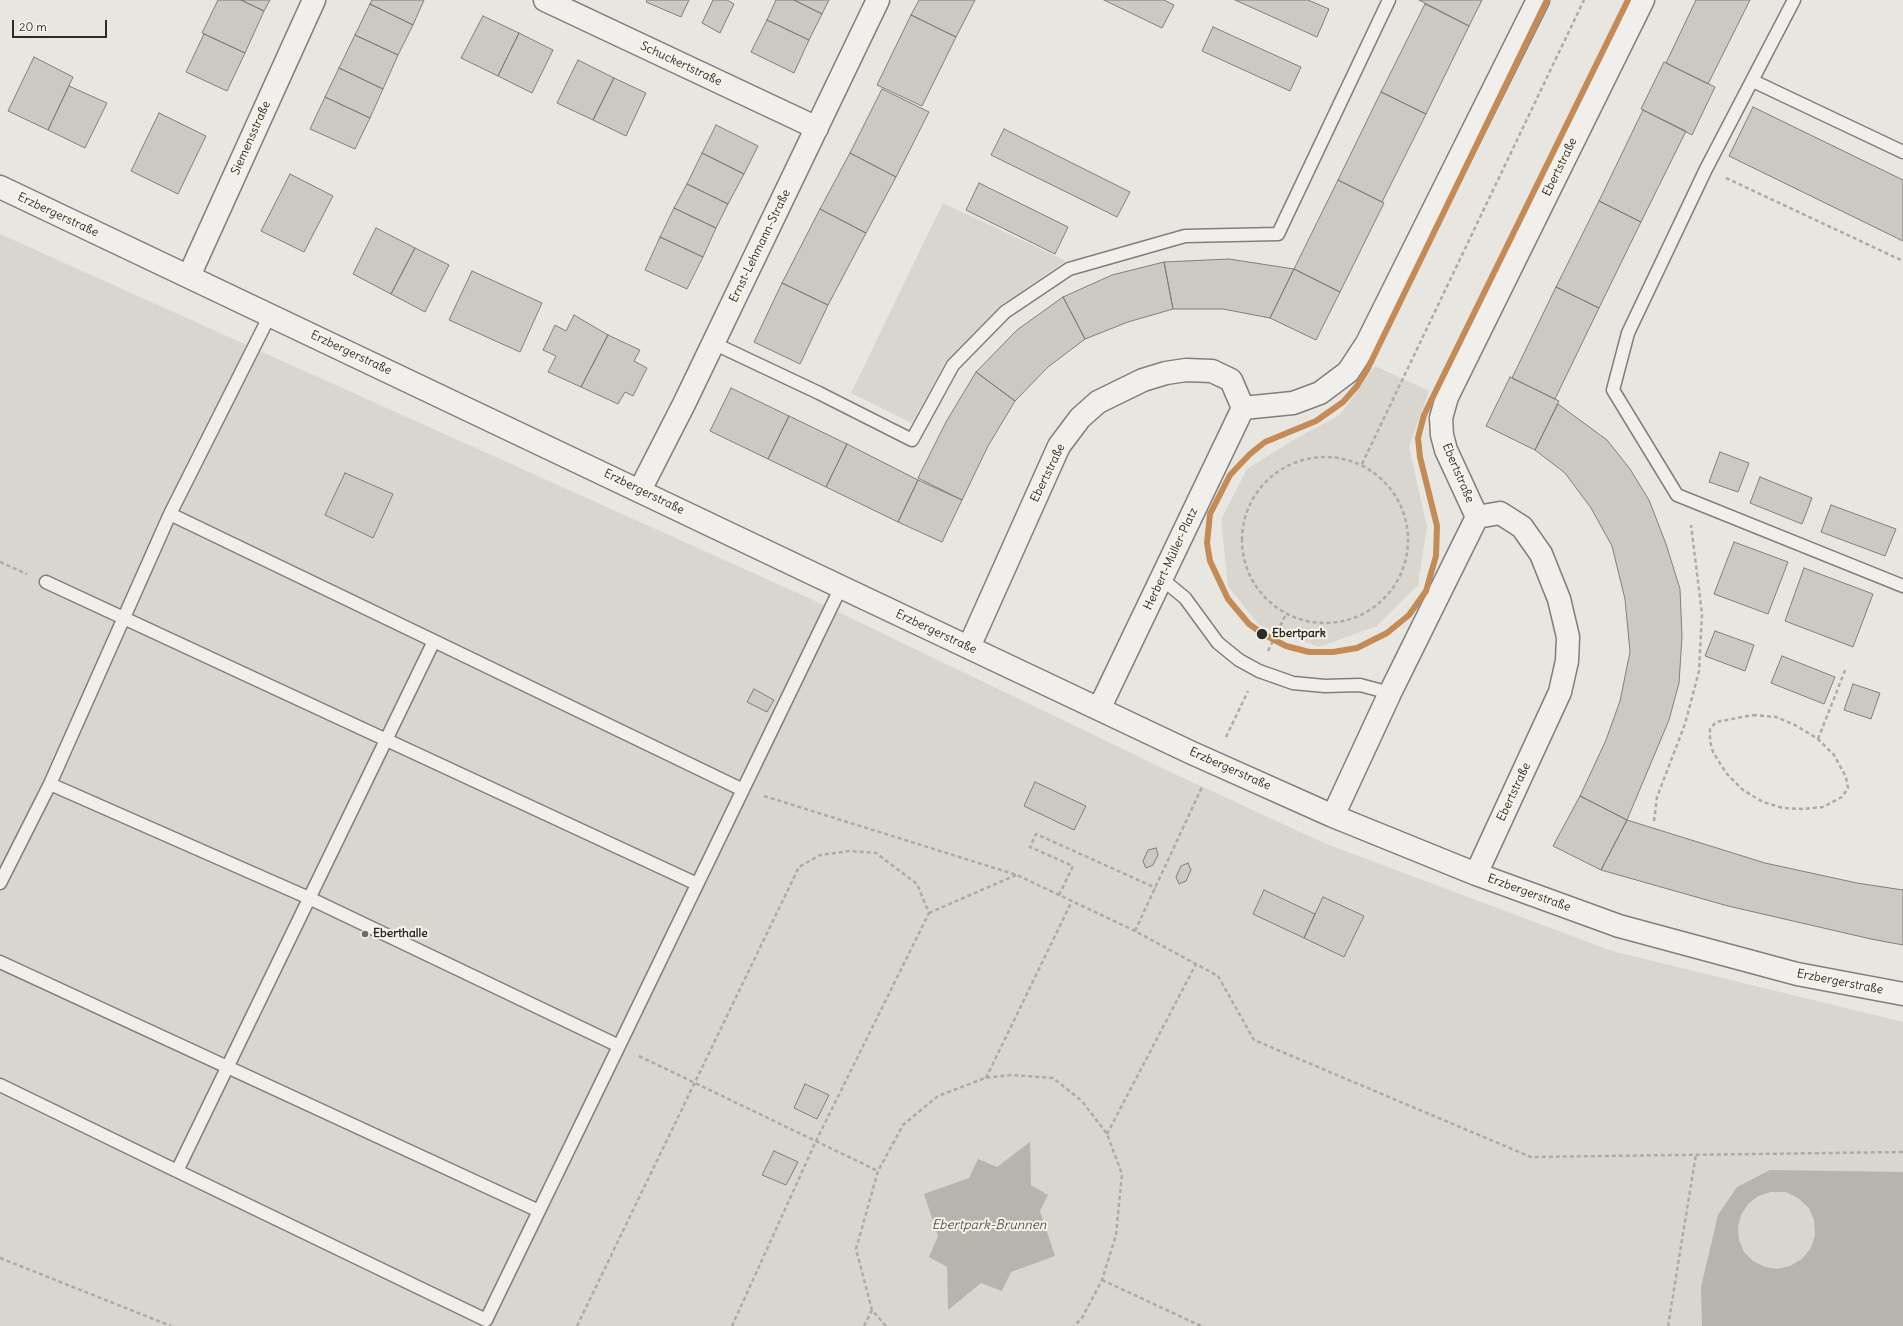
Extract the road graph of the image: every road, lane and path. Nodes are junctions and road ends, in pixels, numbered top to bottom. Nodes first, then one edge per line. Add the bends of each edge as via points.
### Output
1 (314, 0) edge
2 (545, 0) edge
3 (878, 0) edge
4 (1389, 0) edge
5 (1538, 0) edge
6 (1584, 0) edge
7 (1643, 0) edge
8 (1794, 0) edge
9 (1753, 81) junction
10 (817, 128) junction
11 (1903, 152) edge
12 (1706, 169) junction
13 (0, 187) edge
14 (1903, 260) edge
15 (189, 276) junction
16 (270, 315) junction
17 (713, 343) junction
18 (1242, 408) junction
19 (1362, 464) junction
20 (640, 490) junction
21 (1688, 499) junction
22 (170, 514) junction
23 (1477, 517) junction
24 (0, 562) edge
25 (1162, 579) junction
26 (46, 582) joint
27 (1903, 586) edge
28 (841, 587) junction
29 (123, 619) junction
30 (434, 641) junction
31 (969, 647) junction
32 (1846, 668) dead end
33 (1390, 693) junction
34 (1099, 709) junction
35 (1818, 739) junction
36 (385, 741) junction
37 (1213, 762) junction
38 (50, 784) junction
39 (743, 790) junction
40 (1334, 816) junction
41 (1654, 821) dead end
42 (1476, 874) junction
43 (1017, 875) junction
44 (0, 883) edge
45 (697, 884) junction
46 (1156, 888) junction
47 (1059, 895) junction
48 (309, 898) junction
49 (1072, 901) junction
50 (928, 913) junction
51 (1135, 931) junction
52 (0, 962) edge
53 (1196, 964) junction
54 (1903, 994) edge
55 (619, 1046) junction
56 (227, 1067) junction
57 (985, 1078) junction
58 (695, 1082) junction
59 (0, 1086) edge
60 (1107, 1134) junction
61 (816, 1141) junction
62 (1903, 1152) edge
63 (1696, 1154) junction
64 (177, 1171) junction
65 (878, 1171) junction
66 (539, 1211) junction
67 (0, 1258) edge
68 (1102, 1280) junction
69 (872, 1310) junction
70 (171, 1326) edge
71 (577, 1326) edge
72 (732, 1326) edge
73 (864, 1326) edge
74 (886, 1326) edge
75 (1074, 1326) edge
76 (1201, 1326) edge
77 (1668, 1326) edge

1 - 15 street, Siemensstraße
2 - 10 street, Schuckertstraße
3 - 10 street, Ernst-Lehmann-Straße
4 - 17 lane via 1278,234 1185,236 1070,269 1005,312 953,365 912,440
5 - 18 street via 1366,343 1348,372 1320,393 1293,403
6 - 19 path
7 - 23 street, Ebertstraße via 1447,397 1442,418 1442,435 1446,450
8 - 9 lane
9 - 11 lane
9 - 12 lane
10 - 17 street, Ernst-Lehmann-Straße
12 - 14 path
12 - 21 lane via 1628,333 1613,390 1677,495
13 - 15 street, Erzbergerstraße
15 - 16 street, Erzbergerstraße
16 - 20 street, Erzbergerstraße
16 - 22 lane
17 - 20 street, Ernst-Lehmann-Straße
18 - 25 street, Herbert-Müller-Platz
18 - 31 street, Ebertstraße via 1231,380 1212,371 1186,370 1143,380 1098,402 1080,418 1059,446
19 - 19 path via 1384,480 1399,500 1408,526 1408,552 1400,577 1385,598 1363,614 1338,622 1312,623 1286,614 1265,599 1250,578 1242,553 1242,527 1249,502 1265,480 1286,465 1311,457 1337,456
20 - 28 street, Erzbergerstraße
21 - 27 lane
21 - 41 path via 1702,614 1699,671 1685,724 1657,797
22 - 29 lane
22 - 30 lane
23 - 33 street
23 - 42 street, Ebertstraße via 1500,513 1522,527 1541,554 1559,599 1568,637 1567,661 1560,692
24 - 26 path
25 - 33 lane via 1185,598 1218,643 1239,660 1259,671 1293,682 1325,686 1360,684
25 - 34 street, Herbert-Müller-Platz
26 - 29 lane
28 - 31 street, Erzbergerstraße
28 - 39 lane
29 - 36 lane
29 - 38 lane
30 - 36 lane
30 - 39 lane
31 - 34 street, Erzbergerstraße
32 - 35 path
33 - 40 street
34 - 37 street, Erzbergerstraße
35 - 35 path via 1776,717 1753,715 1716,722 1710,729 1710,741 1726,773 1743,790 1763,802 1783,808 1823,807 1842,797 1848,788 1846,776 1834,755
36 - 45 lane
36 - 48 lane
37 - 40 street, Erzbergerstraße
37 - 46 path
38 - 44 lane
38 - 48 lane
39 - 43 path
39 - 45 lane
40 - 42 street, Erzbergerstraße
42 - 54 street, Erzbergerstraße via 1619,926 1797,974
43 - 47 path
43 - 50 path
45 - 55 lane
46 - 47 path via 1036,834 1030,846 1073,866
46 - 51 path
47 - 49 path
48 - 55 lane
48 - 56 lane
49 - 51 path
49 - 57 path
50 - 58 path via 917,884 876,853 850,851 820,855 799,867
50 - 61 path
51 - 53 path
52 - 56 lane
53 - 60 path
53 - 63 path via 1218,976 1254,1040 1531,1156
55 - 58 path
55 - 66 lane
56 - 64 lane
56 - 66 lane
57 - 60 path via 1011,1075 1053,1078 1082,1101
57 - 65 path via 938,1096 902,1125
58 - 61 path
58 - 71 path
59 - 64 lane
60 - 68 path via 1122,1174 1116,1235
61 - 65 path
61 - 72 path
62 - 63 path
63 - 77 path
64 - 66 lane via 486,1320
65 - 69 path via 856,1249
67 - 70 path
68 - 75 path via 1082,1318
68 - 76 path
69 - 73 path
69 - 74 path

